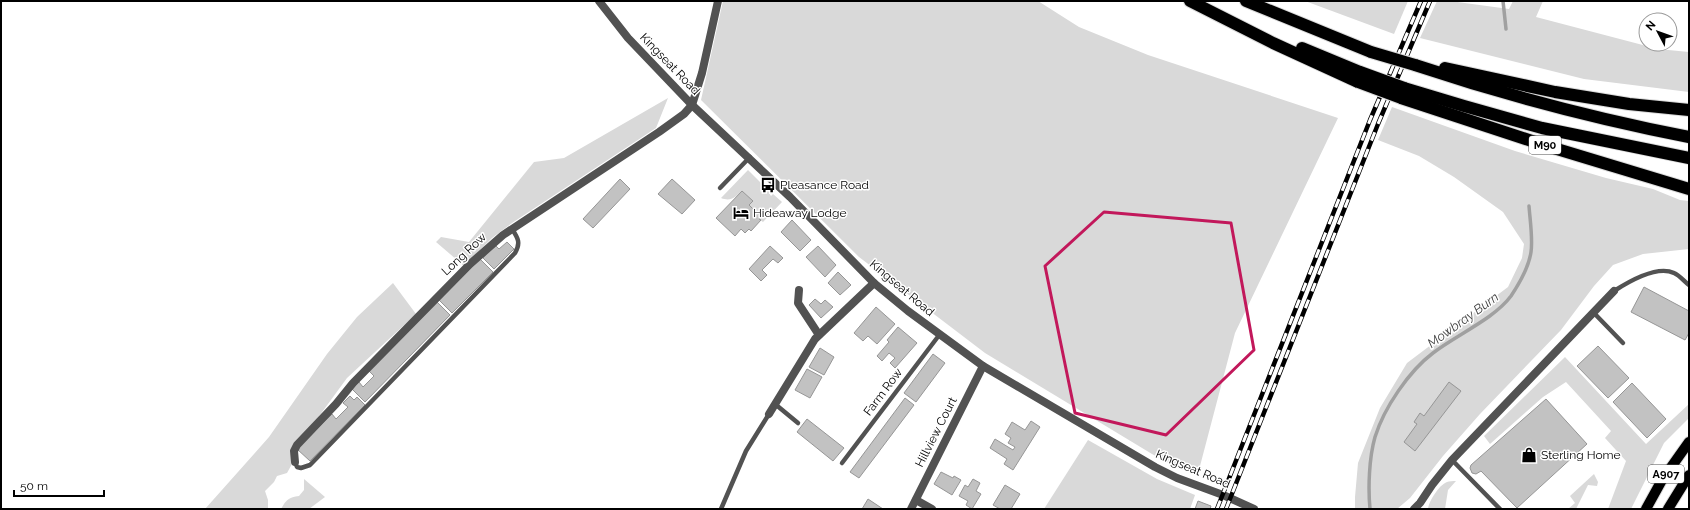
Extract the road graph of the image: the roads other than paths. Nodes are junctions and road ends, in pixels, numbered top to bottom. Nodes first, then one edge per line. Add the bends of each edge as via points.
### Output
1 (599, 1) edge
2 (718, 1) edge
3 (1191, 1) edge
4 (1246, 1) edge
5 (1415, 63) junction
6 (1403, 93) junction
7 (692, 105) junction
8 (1689, 110) edge
9 (1689, 137) edge
10 (750, 157) junction
11 (1689, 158) edge
12 (720, 188) dead end
13 (1689, 189) edge
14 (512, 229) junction
15 (874, 283) junction
16 (1689, 285) edge
17 (799, 290) dead end
18 (1614, 291) joint
19 (1593, 312) junction
20 (940, 334) junction
21 (818, 335) junction
22 (1624, 343) dead end
23 (983, 366) junction
24 (775, 404) junction
25 (769, 414) joint
26 (798, 423) dead end
27 (1689, 442) edge
28 (1452, 460) junction
29 (295, 462) joint
30 (842, 463) dead end
31 (1689, 475) edge
32 (916, 500) junction
33 (1420, 506) edge
34 (721, 509) edge
35 (910, 509) edge
36 (932, 509) edge
37 (1254, 509) edge
38 (1414, 509) edge
39 (1500, 509) edge
40 (1646, 509) edge
41 (1668, 509) edge

1 - 7 street, Kingseat Road via 628,38
2 - 7 street
3 - 6 highway, M90, bridge via 1359,77
4 - 5 highway, bridge via 1373,50
5 - 8 highway via 1554,92
5 - 9 highway via 1471,84 1554,107
6 - 11 highway, M90 via 1464,106 1542,128
6 - 13 highway, M90 via 1547,146
7 - 10 street, Kingseat Road
7 - 14 street, Long Row via 659,132
10 - 12 lane
10 - 15 street, Kingseat Road
14 - 29 street, Long Row via 470,264 353,383 296,445
14 - 29 lane via 519,240 519,247 515,253 310,465 301,468 297,467
15 - 20 street, Kingseat Road
15 - 21 street
16 - 18 lane via 1674,272 1663,272 1631,280
17 - 21 street via 798,303
18 - 19 street
19 - 22 lane
19 - 28 street
20 - 23 street, Kingseat Road
20 - 30 lane, Farm Row
21 - 24 street
23 - 32 street, Hillview Court
23 - 37 street, Kingseat Road via 1155,467
24 - 25 street
24 - 26 lane
25 - 34 lane via 746,451
27 - 40 main road, A907 via 1662,480
28 - 33 street via 1432,485
28 - 39 lane
31 - 41 main road, A907
32 - 35 street, Hillview Court
32 - 36 street
33 - 38 street

